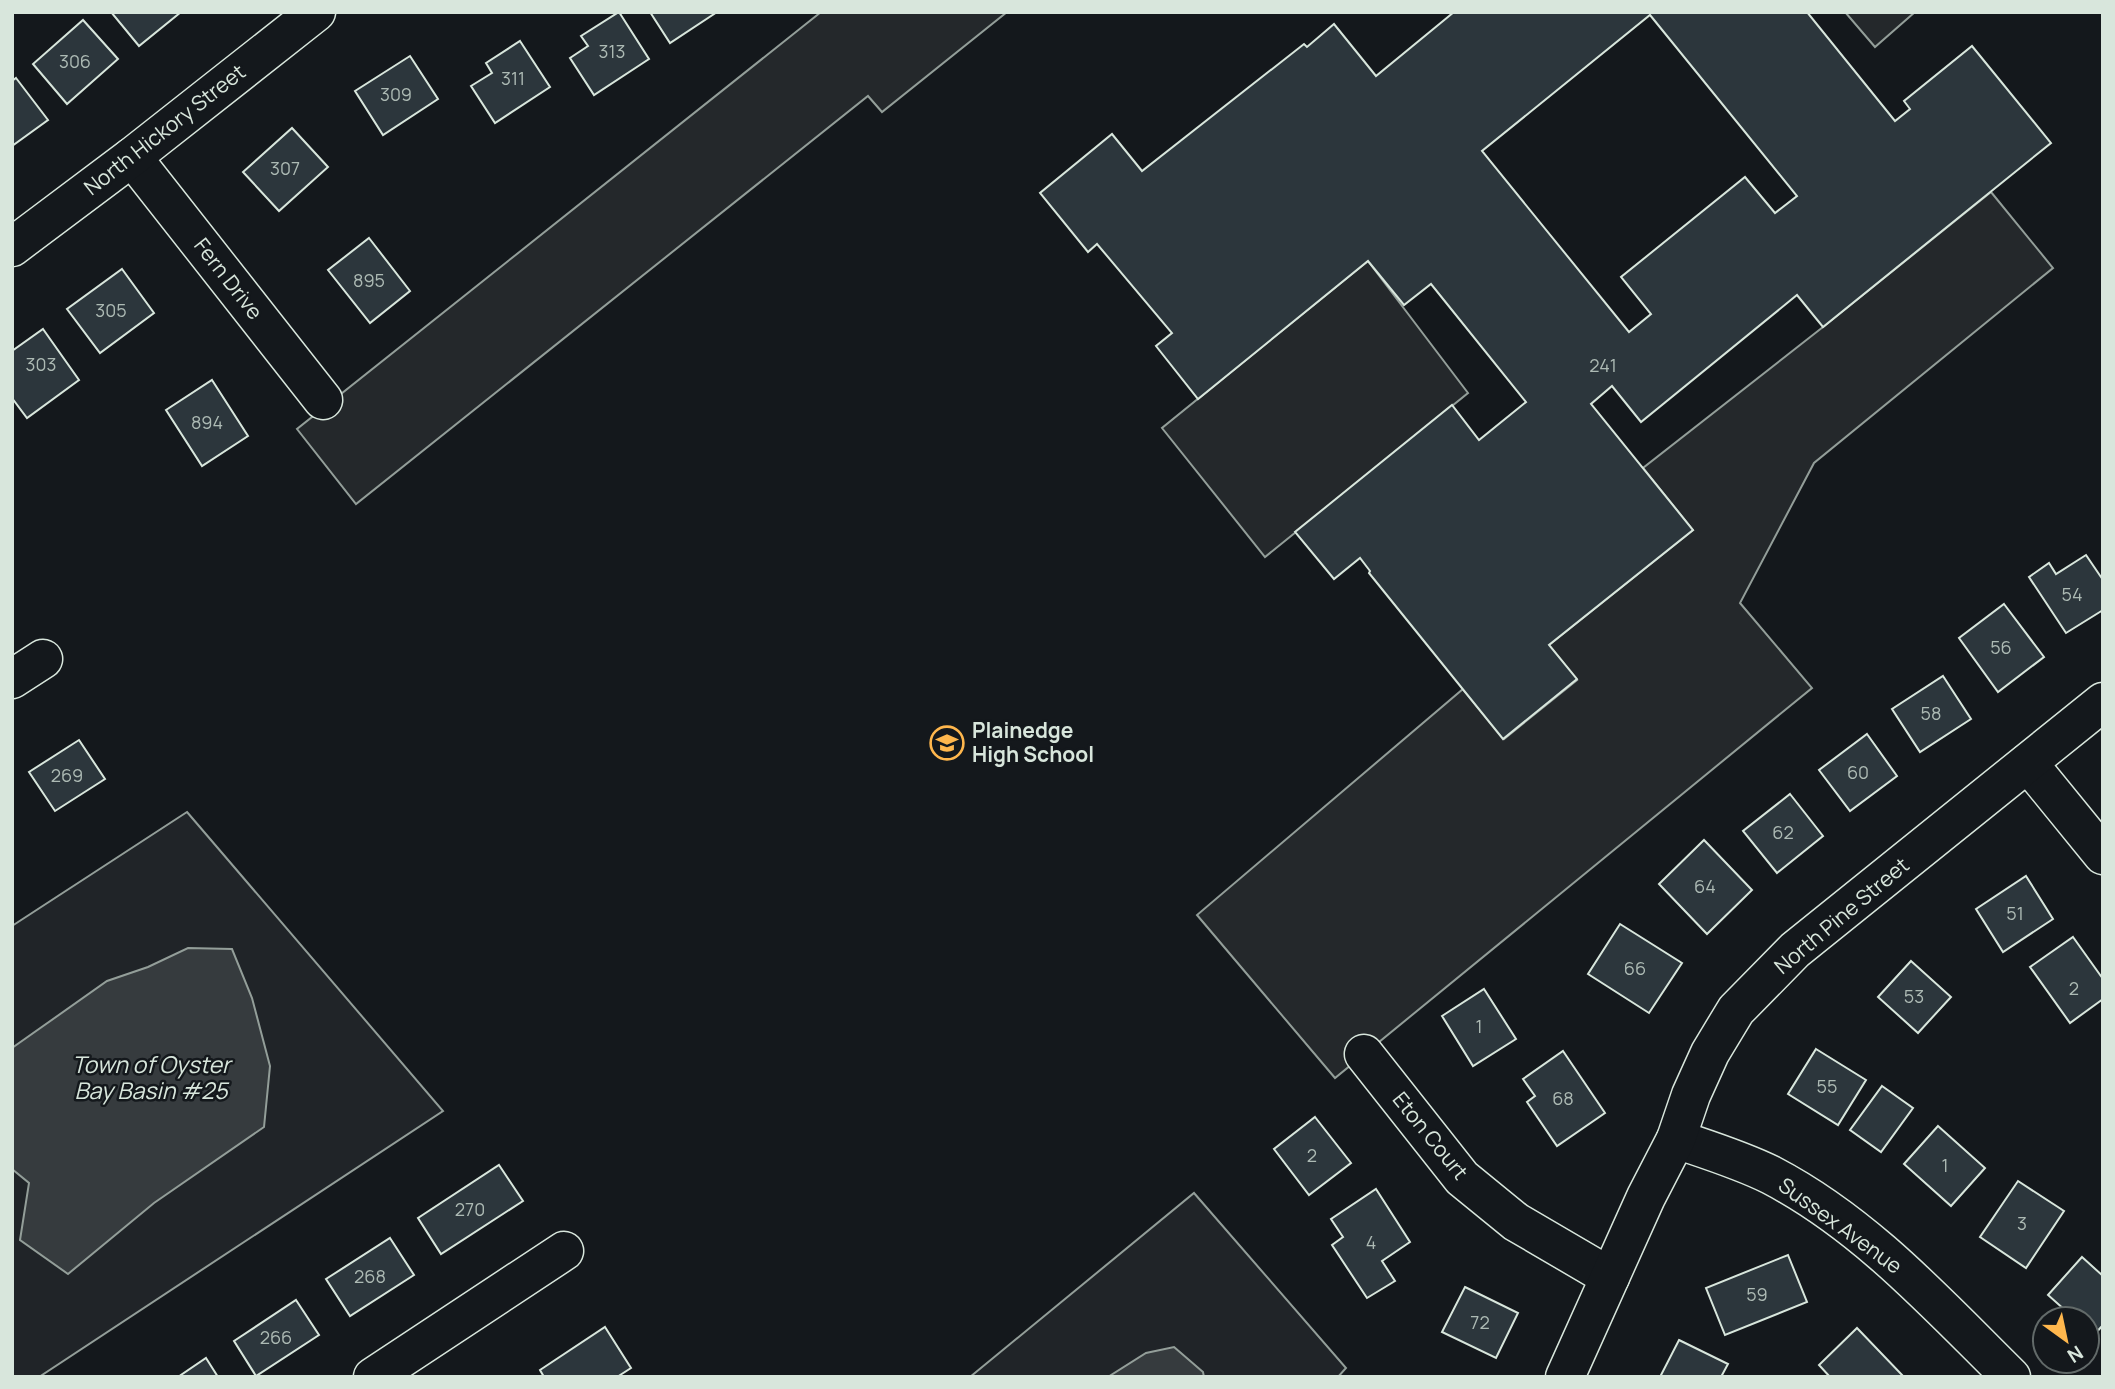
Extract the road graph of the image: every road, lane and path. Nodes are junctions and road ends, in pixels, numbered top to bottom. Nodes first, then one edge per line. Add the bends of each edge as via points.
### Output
1 (316, 12) edge
2 (132, 157) junction
3 (12, 247) edge
4 (323, 400) dead end
5 (43, 659) dead end
6 (12, 680) edge
7 (2103, 702) edge
8 (2028, 764) junction
9 (2103, 855) edge
10 (1364, 1054) dead end
11 (1676, 1139) junction
12 (564, 1251) dead end
13 (1610, 1277) junction
14 (373, 1377) edge
15 (1564, 1377) edge
16 (2011, 1377) edge

1 - 2 street, North Hickory Street
2 - 3 street, North Hickory Street
2 - 4 street, Fern Drive
5 - 6 street
7 - 8 street, North Pine Street
8 - 9 street
8 - 11 street, North Pine Street via 1795,950 1736,1010 1710,1053
10 - 13 street, Eton Court via 1462,1178 1516,1222
11 - 13 street, North Pine Street
11 - 16 street, Sussex Avenue via 1771,1175 1813,1200 1889,1257
12 - 14 street
13 - 15 street, North Pine Street

